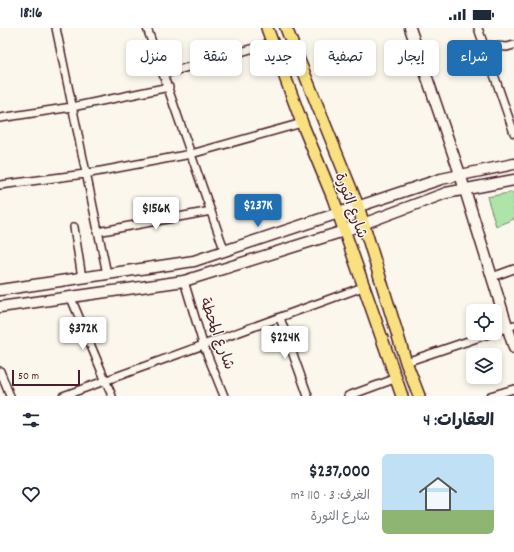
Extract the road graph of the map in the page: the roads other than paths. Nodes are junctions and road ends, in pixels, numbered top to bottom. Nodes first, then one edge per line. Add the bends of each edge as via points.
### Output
1 (56, 28) edge
2 (147, 28) edge
3 (267, 28) edge
4 (286, 28) edge
5 (410, 28) edge
6 (478, 28) edge
7 (151, 40) edge
8 (271, 40) edge
9 (482, 40) edge
10 (514, 45) edge
11 (502, 47) edge
12 (250, 49) edge
13 (182, 69) edge
14 (165, 76) edge
15 (284, 76) edge
16 (495, 76) edge
17 (169, 87) junction
18 (72, 107) junction
19 (0, 118) edge
20 (302, 123) junction
21 (514, 133) edge
22 (191, 154) junction
23 (514, 164) edge
24 (85, 174) junction
25 (460, 174) junction
26 (514, 180) edge
27 (0, 185) edge
28 (465, 189) junction
29 (358, 206) junction
30 (210, 211) junction
31 (338, 212) junction
32 (364, 224) junction
33 (74, 227) dead end
34 (344, 230) junction
35 (97, 232) junction
36 (224, 252) junction
37 (514, 269) edge
38 (107, 274) junction
39 (492, 277) junction
40 (82, 278) junction
41 (184, 281) junction
42 (363, 286) junction
43 (0, 290) edge
44 (71, 298) junction
45 (0, 307) edge
46 (280, 318) junction
47 (511, 326) edge
48 (471, 340) edge
49 (204, 344) junction
50 (514, 348) edge
51 (406, 362) junction
52 (0, 371) edge
53 (396, 378) junction
54 (105, 380) junction
55 (514, 389) edge
56 (10, 396) edge
57 (63, 396) edge
58 (112, 396) edge
59 (224, 396) edge
60 (308, 396) edge
61 (348, 396) edge
62 (402, 396) edge
63 (419, 396) edge
64 (490, 396) edge

1 - 18 street
2 - 7 street
3 - 8 main road, شارع الثورة
4 - 29 main road, شارع الثورة
5 - 25 main road
6 - 9 street
10 - 11 street
12 - 13 street
14 - 17 street
15 - 20 main road, شارع الثورة
16 - 21 street
17 - 18 street
17 - 22 street
18 - 19 street
18 - 24 street
20 - 22 street
20 - 31 main road, شارع الثورة
22 - 24 street
22 - 30 street
23 - 25 main road
24 - 27 street
24 - 35 street
25 - 28 main road
25 - 29 main road
26 - 28 main road
28 - 32 main road via 436,196
28 - 39 main road
29 - 31 main road
29 - 32 main road, شارع الثورة
30 - 35 street
30 - 36 street
31 - 34 main road, شارع الثورة
31 - 36 main road
32 - 34 main road
32 - 51 main road, شارع الثورة
33 - 40 street
34 - 41 main road
34 - 42 main road, شارع الثورة
35 - 38 street
36 - 38 main road via 194,261
37 - 39 street
38 - 40 main road
39 - 47 main road
40 - 43 main road
41 - 44 main road
41 - 49 street, شارع المحطة
42 - 46 street
42 - 53 main road, شارع الثورة
44 - 45 main road
44 - 54 street
46 - 49 street
46 - 60 street
47 - 50 main road
48 - 51 street
49 - 54 street
49 - 59 street, شارع المحطة
51 - 63 main road, شارع الثورة
52 - 56 street
53 - 61 street
53 - 62 main road, شارع الثورة
54 - 57 street
54 - 58 street
55 - 64 street

